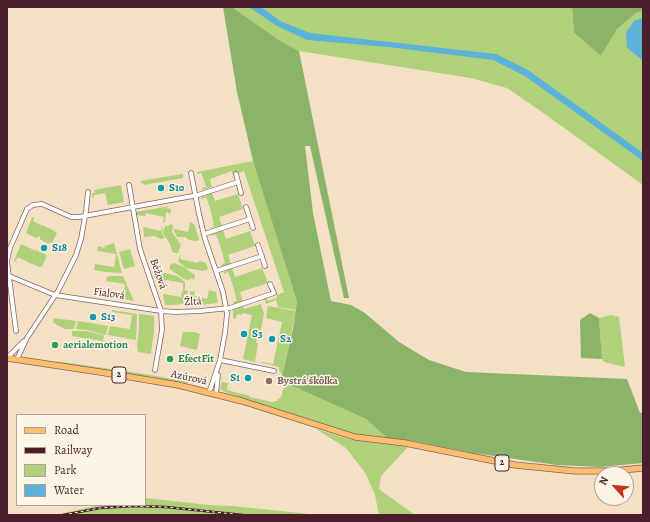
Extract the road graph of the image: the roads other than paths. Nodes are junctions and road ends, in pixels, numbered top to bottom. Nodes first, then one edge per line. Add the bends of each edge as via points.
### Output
1 (190, 173) dead end
2 (236, 174) dead end
3 (238, 182) junction
4 (129, 185) dead end
5 (88, 192) dead end
6 (241, 193) dead end
7 (195, 195) junction
8 (132, 207) junction
9 (246, 207) dead end
10 (85, 216) junction
11 (250, 219) junction
12 (253, 228) dead end
13 (204, 234) junction
14 (258, 245) dead end
15 (262, 256) junction
16 (265, 266) dead end
17 (216, 271) junction
18 (8, 276) junction
19 (270, 284) dead end
20 (55, 295) junction
21 (226, 308) junction
22 (161, 311) junction
23 (16, 331) dead end
24 (27, 338) junction
25 (7, 358) edge
26 (17, 359) junction
27 (220, 360) junction
28 (218, 368) junction
29 (155, 370) dead end
30 (274, 371) dead end
31 (209, 393) junction
32 (216, 394) junction
33 (643, 468) edge

1 - 7 street
2 - 3 street
3 - 6 street
3 - 7 street
4 - 8 street, Béžová
5 - 10 street
7 - 8 street
7 - 13 street
8 - 10 street
8 - 22 street, Béžová via 140,249
9 - 11 street
10 - 18 street via 71,217 42,204 27,209 10,248 7,261
10 - 20 street via 76,255
11 - 12 street
11 - 13 street
13 - 17 street
14 - 15 street
15 - 16 street
15 - 17 street
17 - 21 street
18 - 20 street, Fialová
18 - 23 street
19 - 21 street, Žltá via 274,293
20 - 22 street, Fialová
20 - 24 street
21 - 22 street, Žltá
21 - 27 street
22 - 29 street, Béžová via 162,330
24 - 25 street
24 - 26 street
25 - 26 main road, Azúrová / 2
26 - 31 main road, Azúrová / 2
27 - 28 street
27 - 30 street
28 - 31 street
28 - 32 street
31 - 32 main road, Azúrová / 2
32 - 33 main road, Azúrová / 2 via 363,438 399,442 509,464 557,470 612,471

